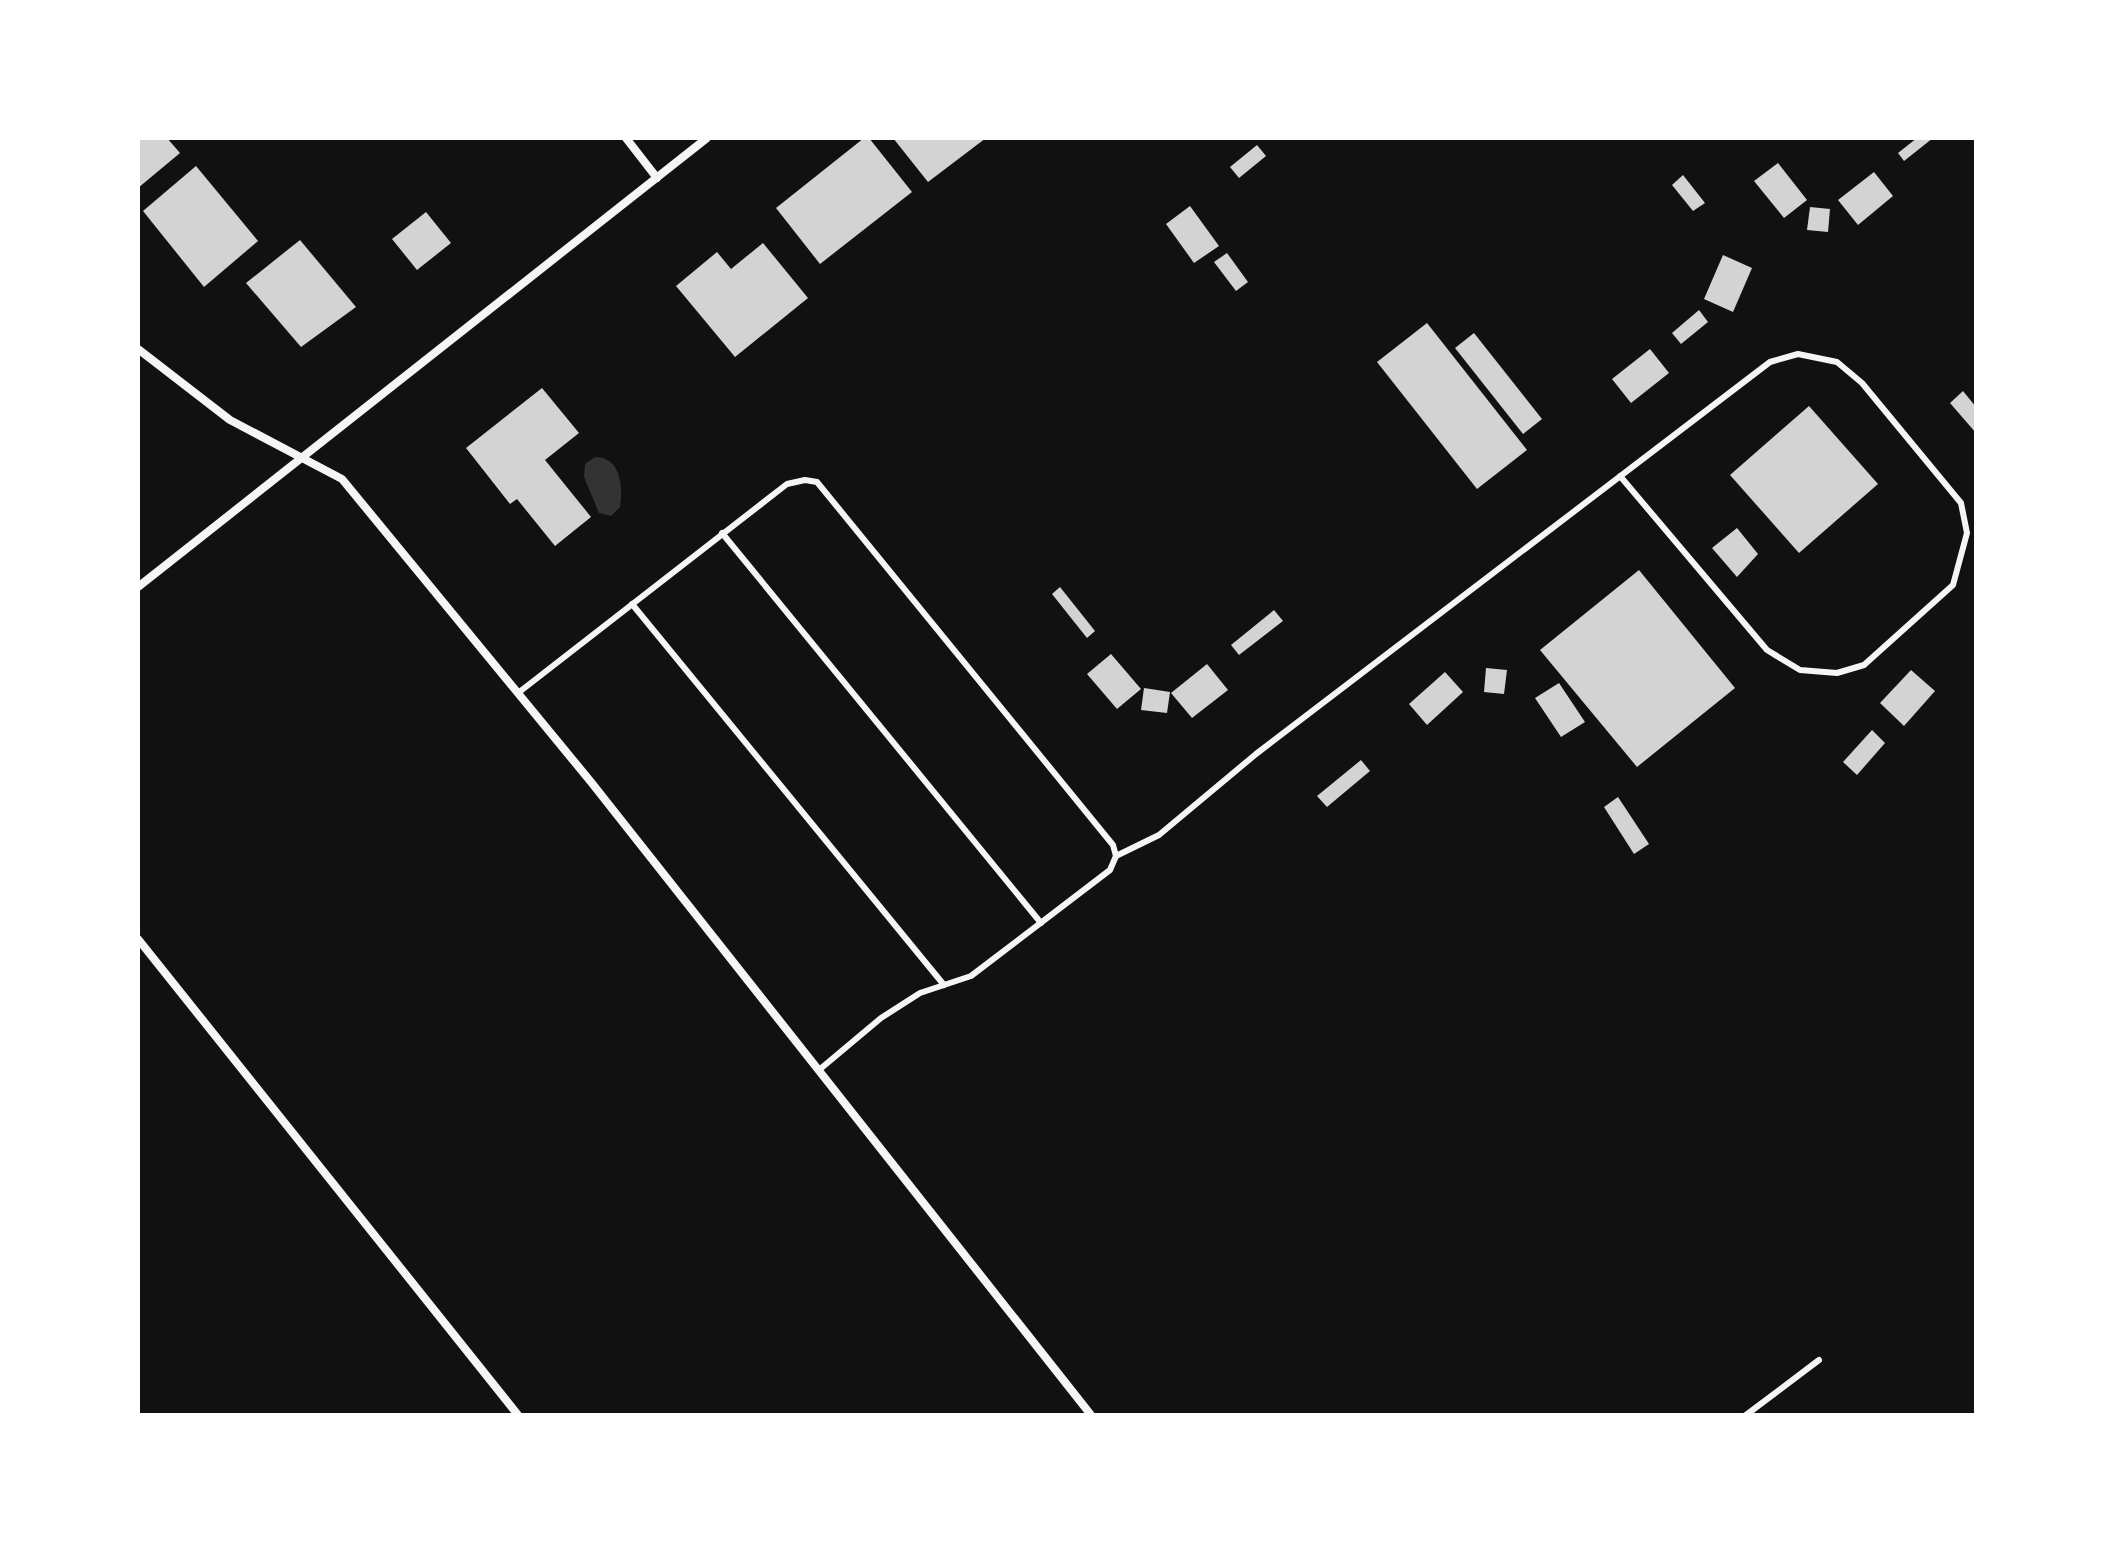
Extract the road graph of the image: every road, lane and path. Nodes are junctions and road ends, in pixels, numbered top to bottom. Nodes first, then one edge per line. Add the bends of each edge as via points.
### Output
1 (626, 138) edge
2 (707, 138) edge
3 (657, 178) junction
4 (138, 349) edge
5 (302, 458) junction
6 (1620, 476) junction
7 (722, 533) junction
8 (138, 587) edge
9 (632, 604) junction
10 (518, 693) junction
11 (1116, 856) junction
12 (1041, 923) junction
13 (138, 939) edge
14 (944, 985) junction
15 (819, 1070) junction
16 (1819, 1360) dead end
17 (518, 1415) edge
18 (1091, 1415) edge
19 (1746, 1415) edge

1 - 3 street
2 - 3 street
3 - 5 street
4 - 5 street via 230,420
5 - 8 street
5 - 10 street via 342,479
6 - 6 lane via 1770,362 1798,354 1837,362 1862,383 1961,503 1967,533 1953,585 1864,665 1837,673 1800,670 1767,650
6 - 11 lane via 1256,754 1159,835
7 - 9 lane
7 - 11 lane via 787,484 817,482 1113,845
7 - 12 lane
9 - 10 lane
9 - 14 lane
10 - 15 street
11 - 12 lane via 1110,870
12 - 14 lane via 971,976
13 - 17 street
14 - 15 lane via 920,993 881,1018
15 - 18 street
16 - 19 lane

